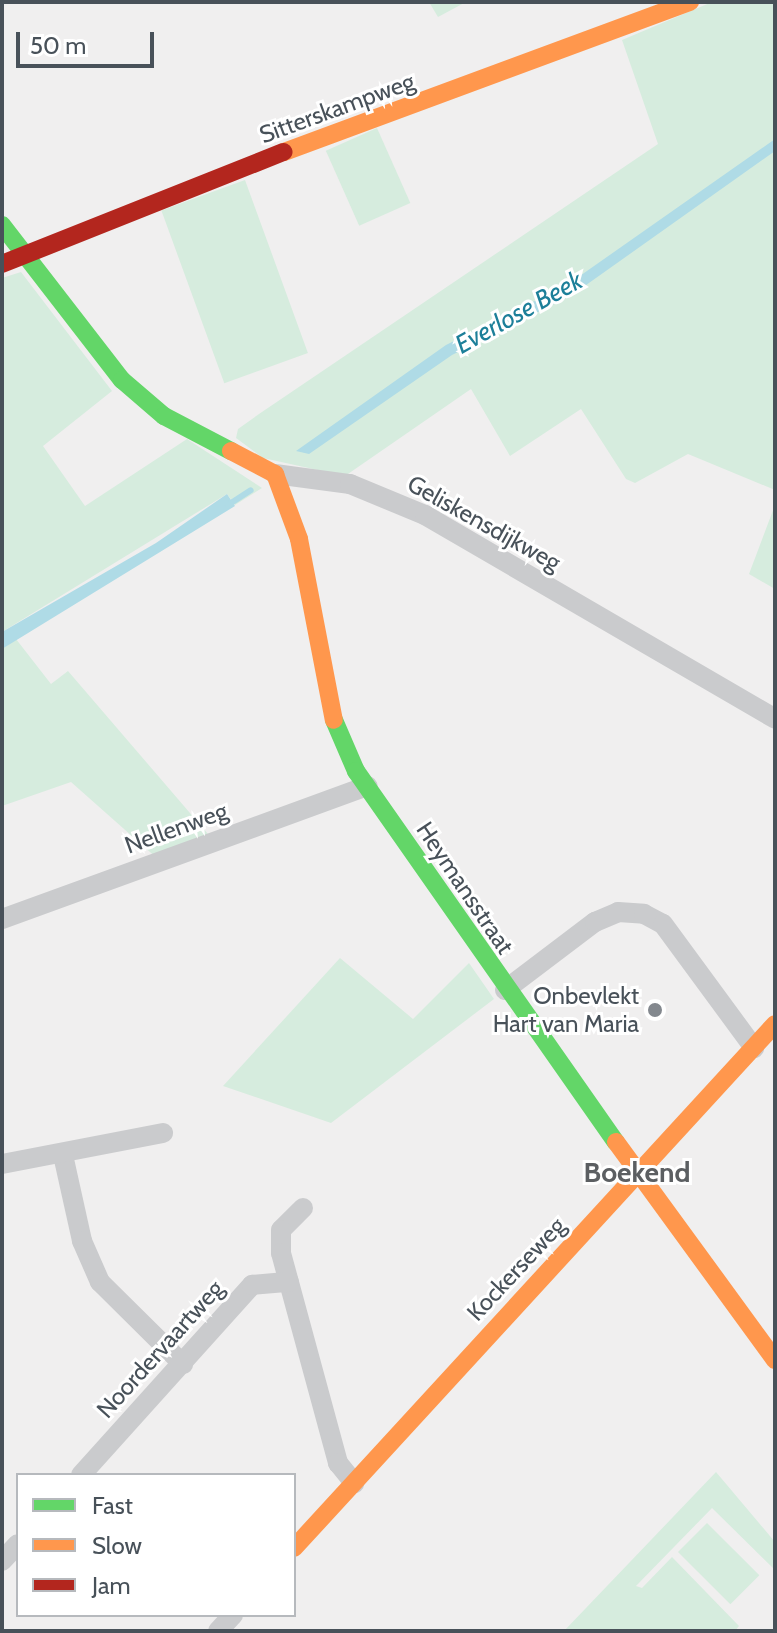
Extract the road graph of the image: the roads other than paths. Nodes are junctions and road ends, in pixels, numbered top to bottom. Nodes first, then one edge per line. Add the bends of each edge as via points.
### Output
1 (690, 2) edge
2 (2, 225) edge
3 (23, 254) junction
4 (2, 264) edge
5 (275, 474) junction
6 (775, 719) edge
7 (368, 786) junction
8 (2, 919) edge
9 (505, 990) junction
10 (775, 1024) edge
11 (754, 1048) junction
12 (163, 1133) dead end
13 (63, 1155) junction
14 (2, 1164) edge
15 (638, 1175) junction
16 (303, 1208) dead end
17 (289, 1282) junction
18 (775, 1360) edge
19 (183, 1364) junction
20 (83, 1473) edge
21 (354, 1483) junction
22 (16, 1546) edge
23 (296, 1546) edge
24 (2, 1561) edge

1 - 3 street, Sitterskampweg
2 - 3 street, Geliskensdijkweg
3 - 4 street, Sitterskampweg
3 - 5 street, Geliskensdijkweg via 122,380 164,416
5 - 6 street, Geliskensdijkweg via 350,484 425,515
5 - 7 street, Heymansstraat via 299,539 330,711
7 - 8 street, Nellenweg
7 - 9 street, Heymansstraat
9 - 11 street via 595,922 618,912 644,914 663,924
9 - 15 street, Heymansstraat
10 - 11 street, Kockerseweg
11 - 15 street, Kockerseweg
12 - 13 street
13 - 14 street
13 - 19 street via 82,1241 100,1282
15 - 18 street, Heymansstraat
15 - 21 street, Kockerseweg
16 - 17 street via 281,1230
17 - 19 street, Noordervaartweg via 252,1285
17 - 21 street via 338,1463
19 - 20 street, Noordervaartweg
21 - 23 street, Kockerseweg
22 - 24 street

